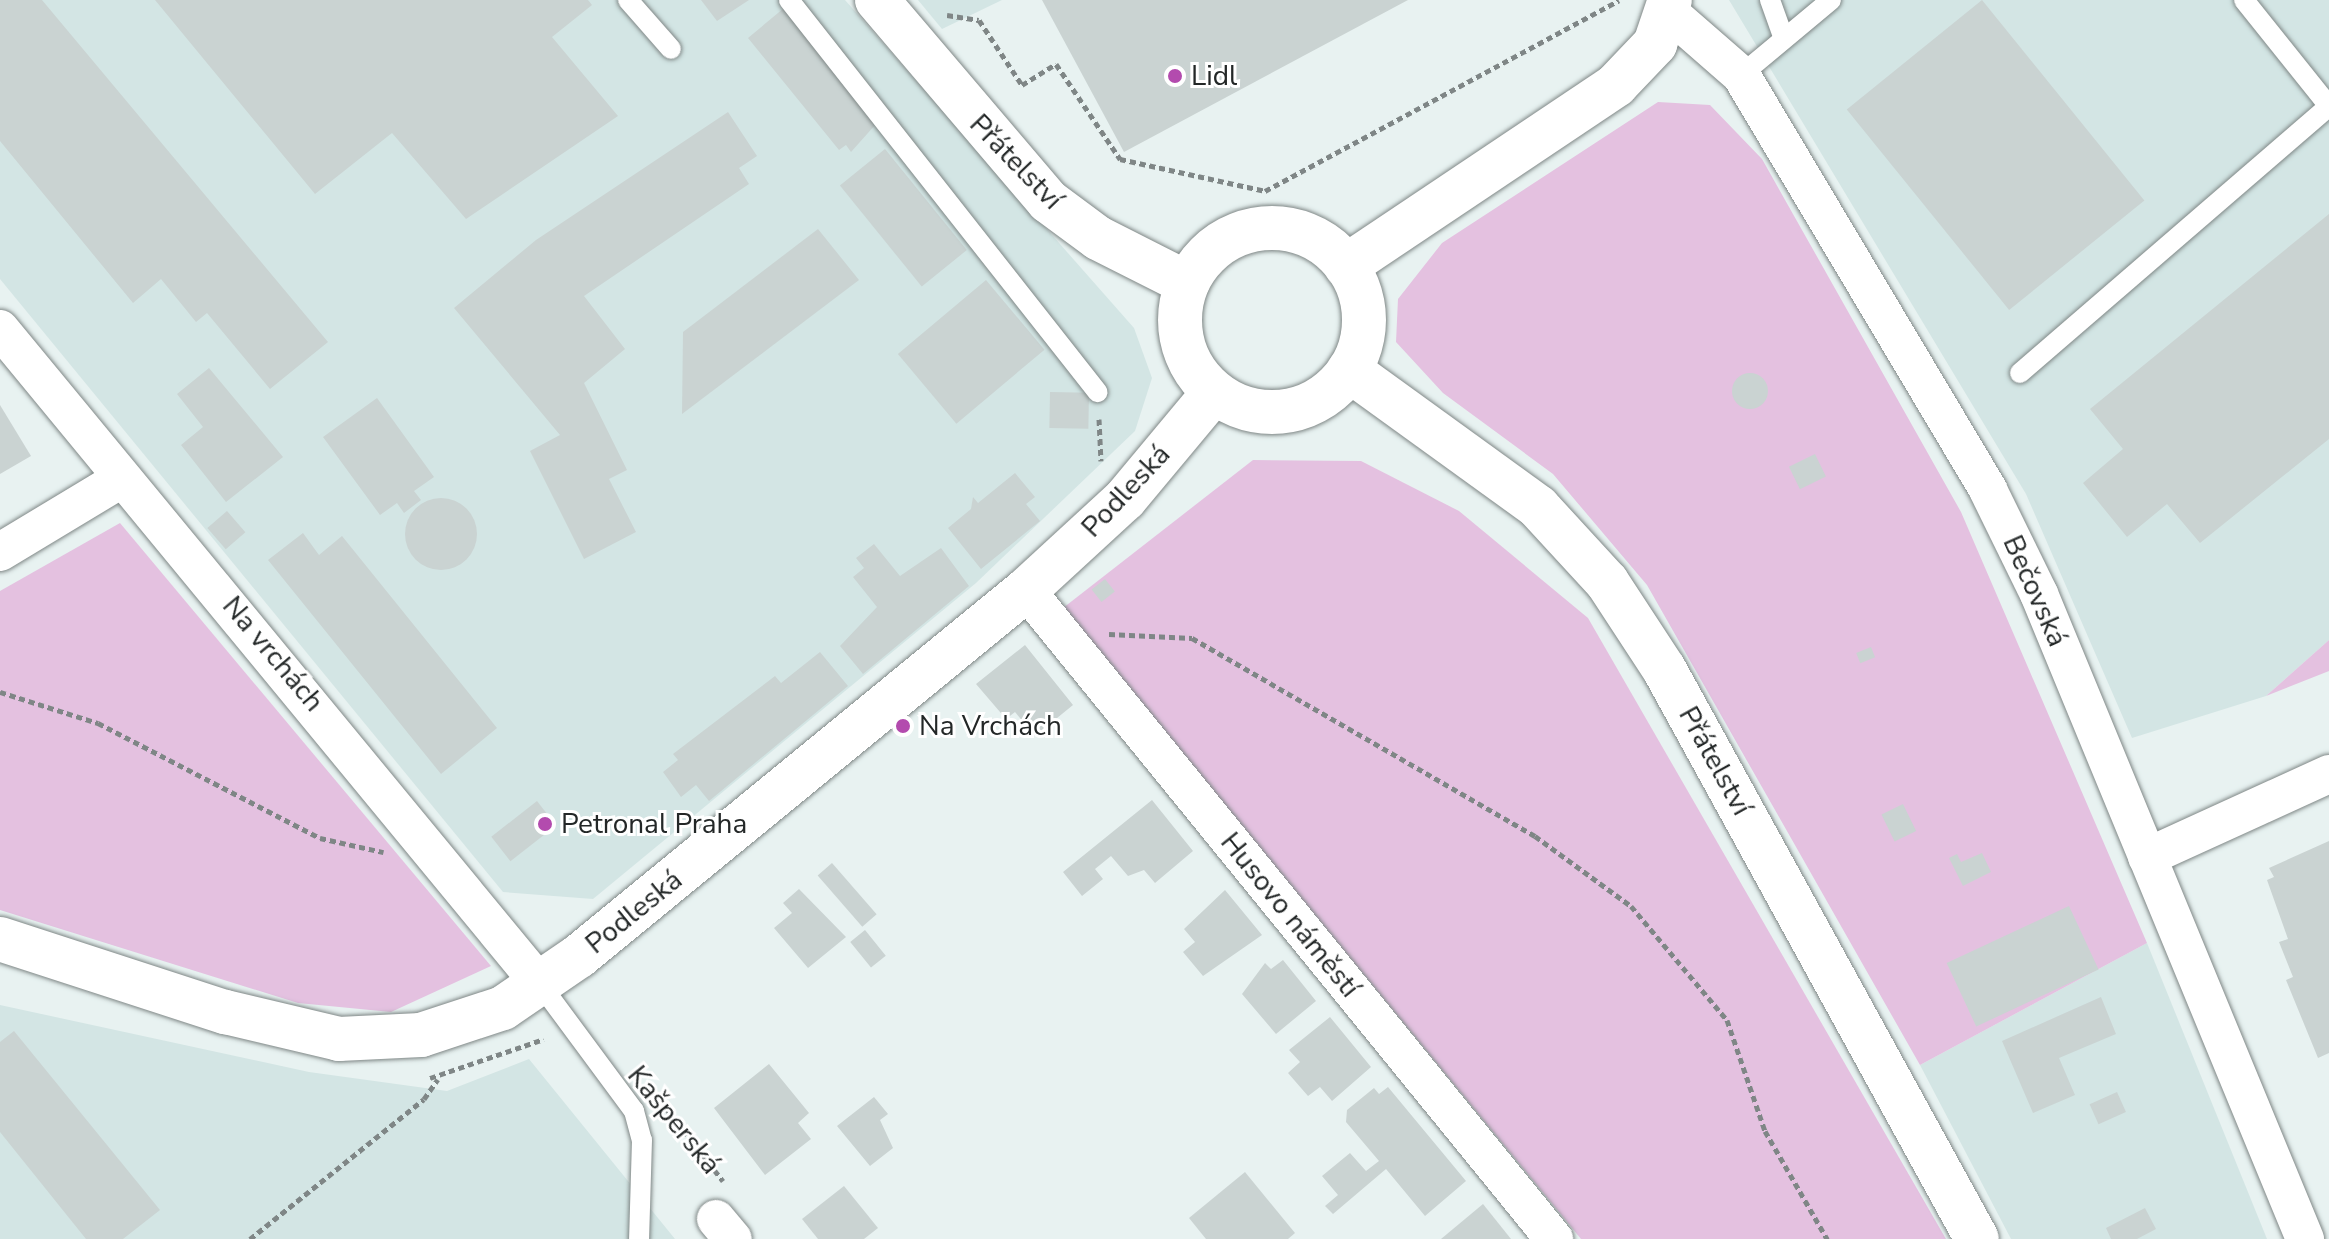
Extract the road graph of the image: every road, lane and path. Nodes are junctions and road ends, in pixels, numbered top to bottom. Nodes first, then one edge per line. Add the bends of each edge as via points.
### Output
1 (628, 0) edge
2 (789, 0) edge
3 (877, 0) edge
4 (1619, 0) edge
5 (1770, 0) edge
6 (1831, 0) edge
7 (2244, 0) edge
8 (1671, 7) edge
9 (942, 9) dead end
10 (1784, 39) junction
11 (671, 49) dead end
12 (1741, 75) junction
13 (2329, 106) edge
14 (1346, 266) junction
15 (1187, 283) junction
16 (0, 329) edge
17 (1349, 370) junction
18 (2020, 373) dead end
19 (1098, 392) dead end
20 (1214, 392) junction
21 (121, 479) junction
22 (0, 552) edge
23 (1026, 590) junction
24 (1064, 639) junction
25 (0, 692) edge
26 (2329, 774) edge
27 (430, 845) junction
28 (2147, 857) junction
29 (0, 939) edge
30 (540, 984) junction
31 (439, 1078) dead end
32 (661, 1101) dead end
33 (724, 1229) edge
34 (250, 1239) edge
35 (639, 1239) edge
36 (1554, 1239) edge
37 (1827, 1239) edge
38 (1977, 1239) edge
39 (2305, 1239) edge

1 - 11 lane
2 - 19 lane
3 - 15 main road, Přátelství via 1048,201 1098,238
4 - 9 path via 1265,191 1120,159 1056,64 1022,85 979,20 950,18
5 - 10 lane
6 - 10 lane
7 - 13 lane
8 - 12 street, Bečovská
8 - 14 main road via 1655,44 1616,85
10 - 12 lane
12 - 28 street, Bečovská via 1988,490
13 - 18 lane
14 - 15 main road via 1307,235 1260,229 1217,246
14 - 17 main road via 1363,306 1364,331
15 - 20 main road via 1183,342
16 - 21 street, Na vrchách
17 - 20 main road via 1328,393 1283,411 1235,405
17 - 38 main road, Přátelství via 1538,507 1607,582 1664,669
20 - 23 main road, Podleská via 1125,499
21 - 22 street
21 - 27 street, Na vrchách
23 - 24 street, Husovo náměstí
23 - 30 main road, Podleská
24 - 36 street, Husovo náměstí
24 - 37 path via 1145,630 1192,638 1535,836 1631,906 1727,1020 1765,1131
25 - 27 path via 98,723 320,838 372,854
26 - 28 street
27 - 30 street, Na vrchách
28 - 39 street, Bečovská
29 - 30 main road, Podleská via 225,1012 339,1039 421,1035 465,1024
30 - 35 lane, Kašperská via 610,1069 642,1140
31 - 34 path via 424,1099
32 - 33 path, Kašperská via 739,1201

